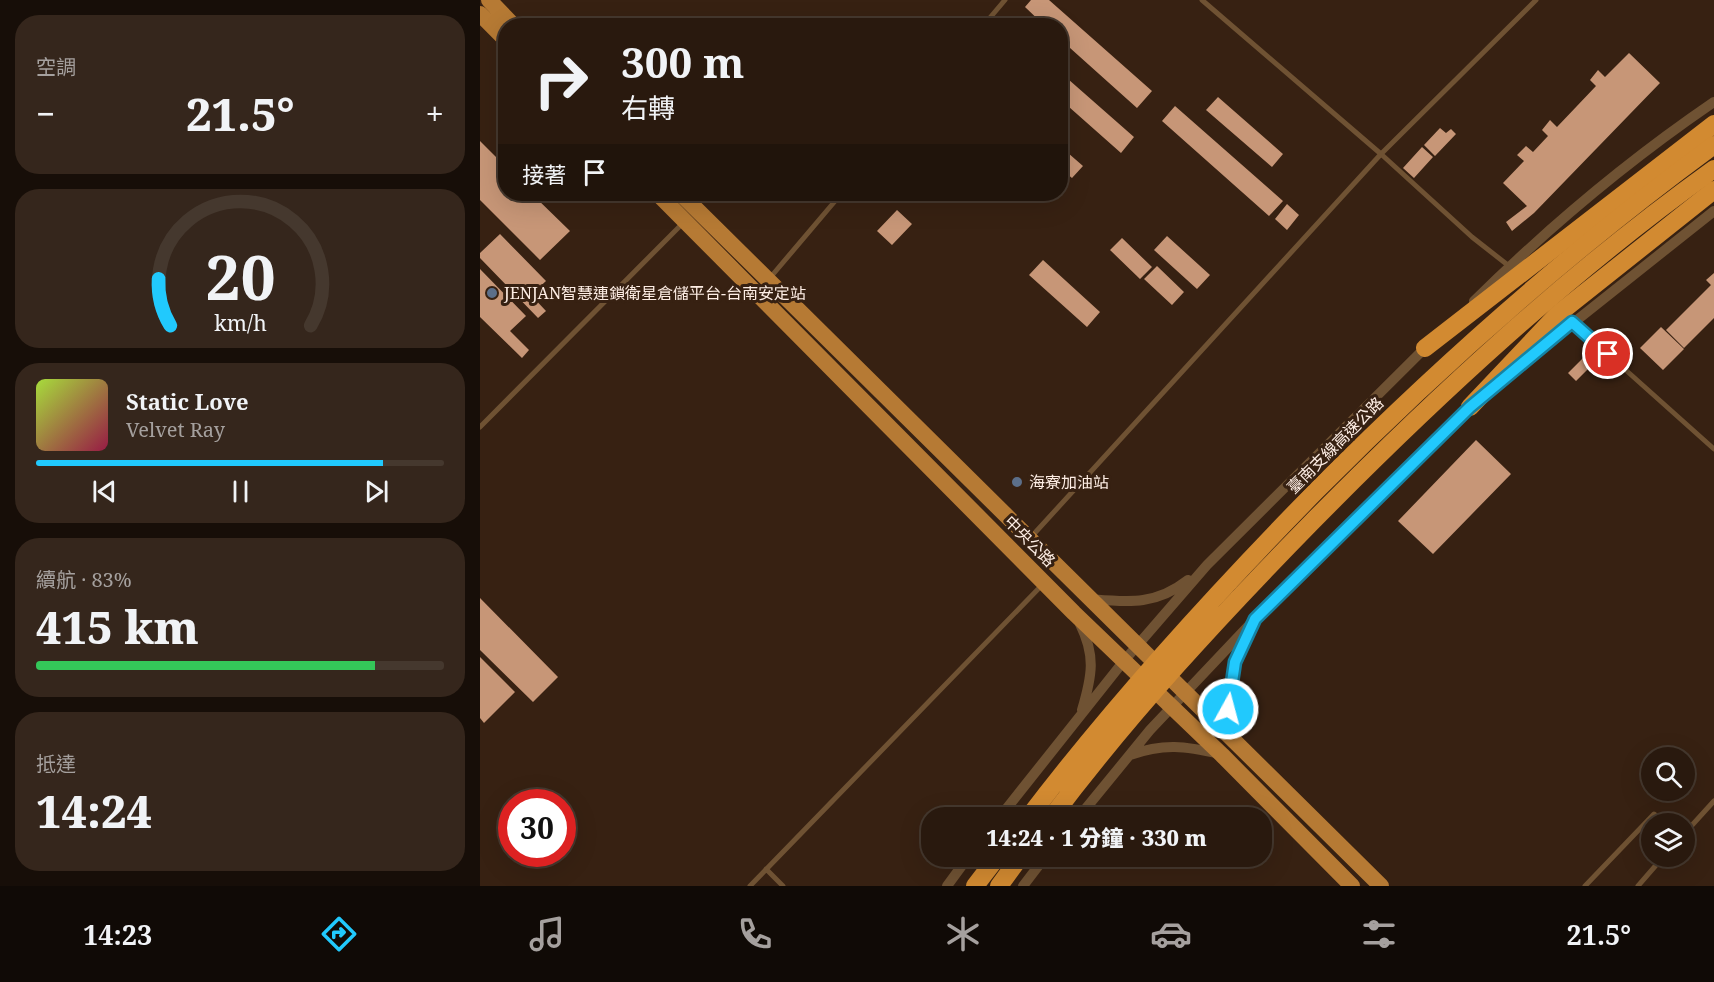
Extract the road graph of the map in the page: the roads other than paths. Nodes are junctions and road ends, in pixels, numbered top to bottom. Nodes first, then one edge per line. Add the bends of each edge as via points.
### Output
1 (489, 0) edge
2 (1005, 0) edge
3 (1202, 0) edge
4 (1536, 0) edge
5 (480, 14) edge
6 (506, 18) edge
7 (990, 18) edge
8 (498, 32) edge
9 (1714, 102) edge
10 (1714, 124) edge
11 (1714, 145) edge
12 (1381, 154) junction
13 (1714, 168) edge
14 (1714, 190) edge
15 (669, 201) edge
16 (684, 201) edge
17 (835, 201) edge
18 (1714, 211) edge
19 (691, 215) junction
20 (1509, 266) junction
21 (768, 280) junction
22 (1572, 322) junction
23 (1425, 348) junction
24 (1470, 407) junction
25 (480, 427) edge
26 (1714, 449) edge
27 (1029, 540) junction
28 (1207, 565) junction
29 (1044, 583) junction
30 (1089, 598) junction
31 (1074, 613) junction
32 (1255, 619) junction
33 (1138, 644) junction
34 (1123, 662) junction
35 (1186, 692) junction
36 (1171, 707) junction
37 (1080, 717) junction
38 (1235, 742) junction
39 (1129, 755) junction
40 (1222, 755) junction
41 (1714, 801) edge
42 (1008, 807) edge
43 (1036, 807) edge
44 (1059, 807) edge
45 (1087, 807) edge
46 (1695, 822) edge
47 (1641, 828) edge
48 (961, 867) edge
49 (990, 867) edge
50 (1013, 867) edge
51 (1038, 867) edge
52 (1654, 867) edge
53 (766, 869) junction
54 (750, 886) edge
55 (783, 886) edge
56 (947, 886) edge
57 (975, 886) edge
58 (999, 886) edge
59 (1023, 886) edge
60 (1352, 886) edge
61 (1380, 886) edge
62 (1585, 886) edge
63 (1638, 886) edge

1 - 6 main road
2 - 7 lane
3 - 12 lane
4 - 12 lane
5 - 8 main road
9 - 20 street via 1625,168
10 - 23 highway
11 - 43 highway, 臺南支線高速公路, bridge via 1517,302 1396,411 1226,582 1079,751
12 - 20 lane
12 - 27 lane
13 - 44 highway, bridge via 1530,315 1407,425 1240,596 1093,762
14 - 24 highway via 1558,314
15 - 19 main road, 中央公路
16 - 19 main road, 中央公路
17 - 21 lane
18 - 22 street
19 - 21 main road, 中央公路
19 - 25 lane
19 - 29 main road, 中央公路
20 - 23 street
21 - 27 main road, 中央公路
22 - 24 street
22 - 26 lane
23 - 28 street
24 - 32 street
27 - 30 main road, 中央公路
28 - 30 street via 1179,587 1138,602
28 - 33 street
29 - 31 main road, 中央公路
29 - 53 lane
30 - 33 main road, 中央公路
31 - 34 main road, 中央公路
31 - 37 street via 1091,648 1090,680
32 - 35 street
32 - 38 street via 1235,662 1229,691 1228,709
33 - 34 street
33 - 35 main road, 中央公路
34 - 36 main road, 中央公路
34 - 37 street
35 - 36 street
35 - 38 main road, 中央公路
36 - 39 street
36 - 40 main road, 中央公路
37 - 42 street
38 - 61 main road, 中央公路
39 - 40 street via 1159,746 1195,748
39 - 45 street
40 - 60 main road, 中央公路
41 - 46 lane
47 - 62 lane
48 - 56 street
49 - 57 highway
50 - 58 highway
51 - 59 street
52 - 63 lane
53 - 54 lane
53 - 55 lane

